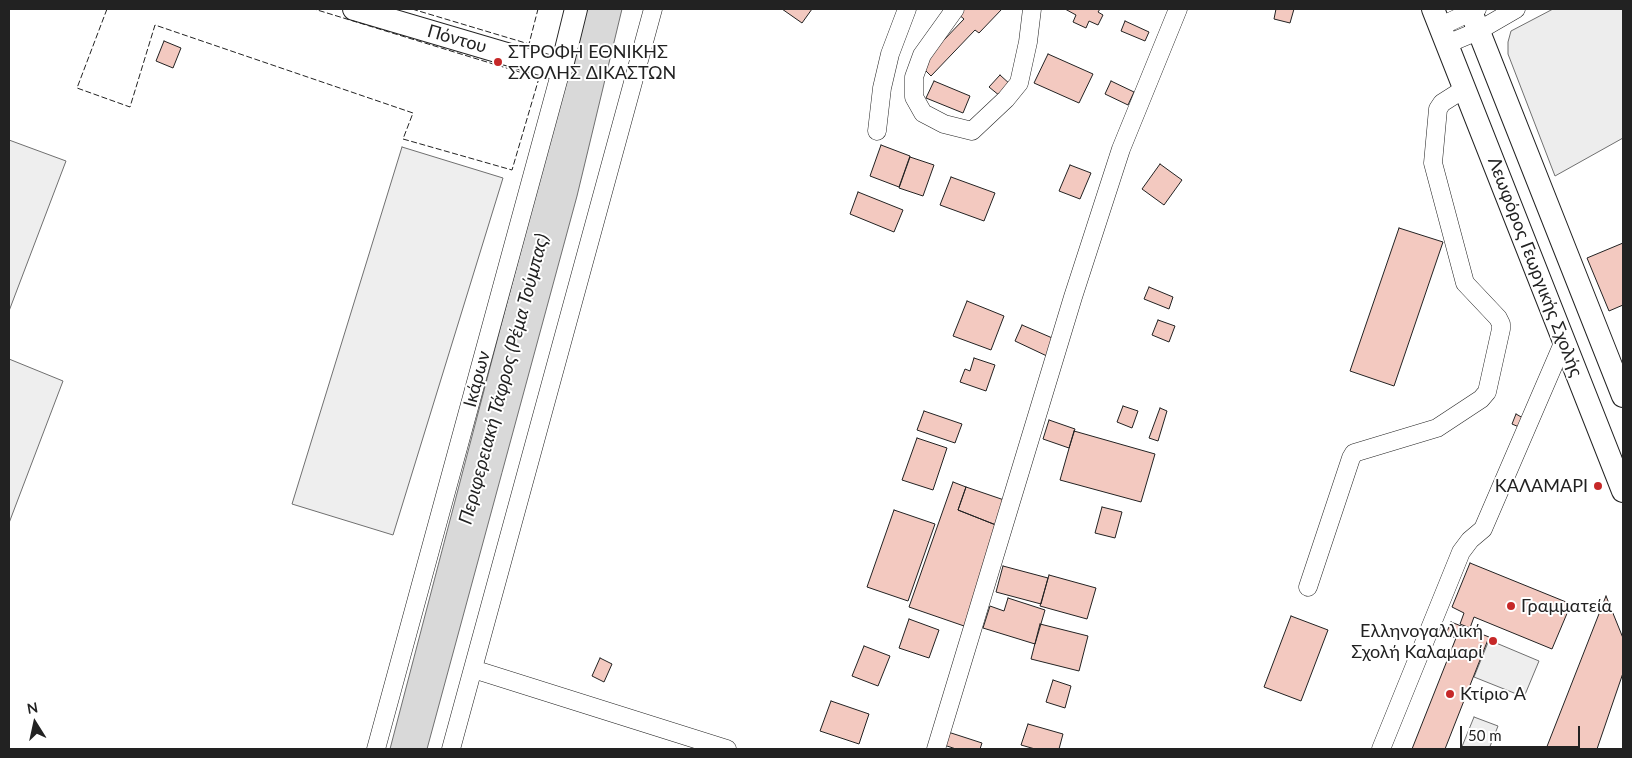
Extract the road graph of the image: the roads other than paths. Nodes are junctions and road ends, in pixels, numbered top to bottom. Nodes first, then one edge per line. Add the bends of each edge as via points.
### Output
1 (354, 9) edge
2 (576, 9) edge
3 (653, 9) edge
4 (907, 9) edge
5 (955, 9) edge
6 (1032, 9) edge
7 (1178, 9) edge
8 (1516, 9) edge
9 (1474, 15) edge
10 (1440, 26) edge
11 (561, 70) junction
12 (1464, 89) junction
13 (877, 131) dead end
14 (1564, 341) junction
15 (1623, 396) edge
16 (1623, 491) edge
17 (1308, 587) dead end
18 (473, 669) junction
19 (376, 749) edge
20 (451, 749) edge
21 (727, 749) edge
22 (936, 749) edge
23 (1381, 749) edge

1 - 11 main road, Πόντου
2 - 11 main road, Ικάρων
3 - 18 street
4 - 13 street via 890,54
5 - 6 street via 922,56 914,77 914,96 923,113 944,124 972,130 1019,83
7 - 22 street via 1121,150
8 - 9 street
9 - 10 street
9 - 15 main road, Λεωφόρος Γεωργικής Σχολής
10 - 12 main road, Λεωφόρος Γεωργικής Σχολής
11 - 19 street, Ικάρων
12 - 14 main road, Λεωφόρος Γεωργικής Σχολής
12 - 17 street via 1438,109 1433,163 1465,282 1501,324 1487,392 1482,399 1439,427 1354,453
14 - 16 main road, Λεωφόρος Γεωργικής Σχολής
14 - 23 street via 1483,529 1460,552
18 - 20 street
18 - 21 street

